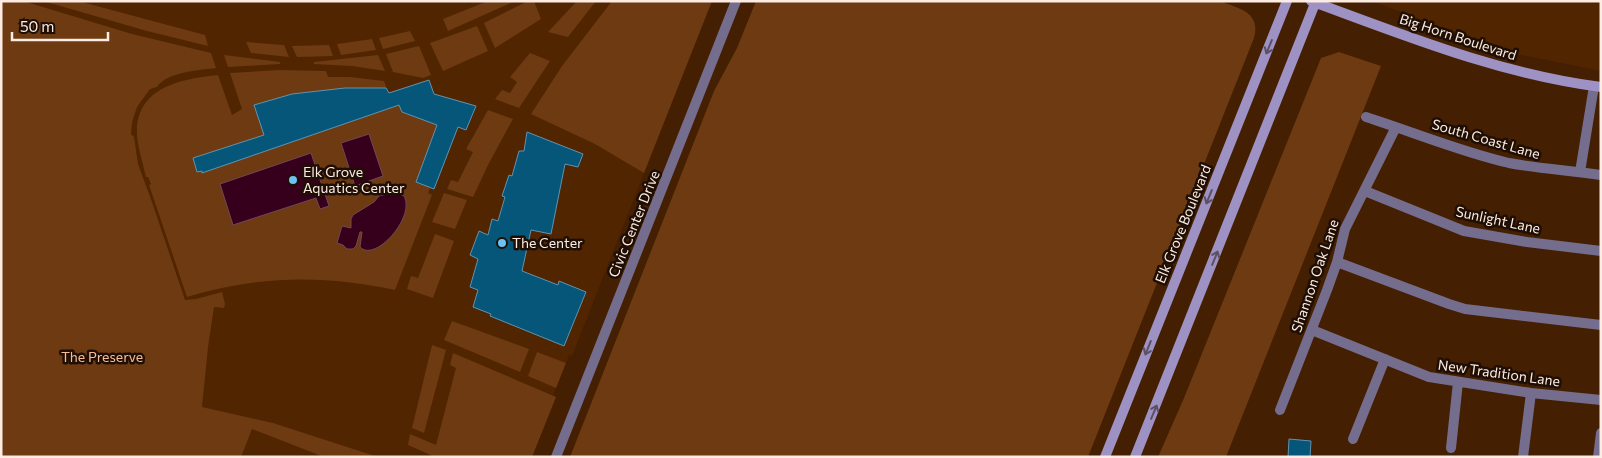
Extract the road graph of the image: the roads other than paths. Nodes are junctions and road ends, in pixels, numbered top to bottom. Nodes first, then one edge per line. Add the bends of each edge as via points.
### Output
1 (736, 1) edge
2 (1287, 1) edge
3 (1314, 2) edge
4 (1598, 86) edge
5 (1366, 117) dead end
6 (1396, 127) junction
7 (1580, 172) junction
8 (1601, 175) edge
9 (1365, 192) junction
10 (1601, 251) edge
11 (1337, 262) junction
12 (1601, 326) edge
13 (1312, 330) junction
14 (1385, 359) junction
15 (1458, 382) junction
16 (1530, 393) junction
17 (1601, 400) edge
18 (1280, 410) dead end
19 (1601, 433) edge
20 (1353, 439) dead end
21 (1451, 448) dead end
22 (556, 457) edge
23 (1105, 457) edge
24 (1135, 457) edge
25 (1523, 457) edge
26 (1598, 457) edge

1 - 22 street, Civic Center Drive
2 -> 23 main road, Elk Grove Boulevard
3 - 4 main road, Big Horn Boulevard via 1506,68
24 -> 3 main road
4 - 7 street
5 - 6 street, South Coast Lane
6 - 7 street, South Coast Lane via 1507,162
6 - 9 street, Shannon Oak Lane
7 - 8 street, South Coast Lane
9 - 10 street, Sunlight Lane via 1464,231
9 - 11 street, Shannon Oak Lane via 1345,229
11 - 12 street via 1465,309
11 - 13 street, Shannon Oak Lane
13 - 14 street, New Tradition Lane
13 - 18 street, Shannon Oak Lane
14 - 15 street, New Tradition Lane via 1429,377
14 - 20 street
15 - 16 street, New Tradition Lane
15 - 21 street
16 - 17 street, New Tradition Lane
16 - 25 street
19 - 26 street

